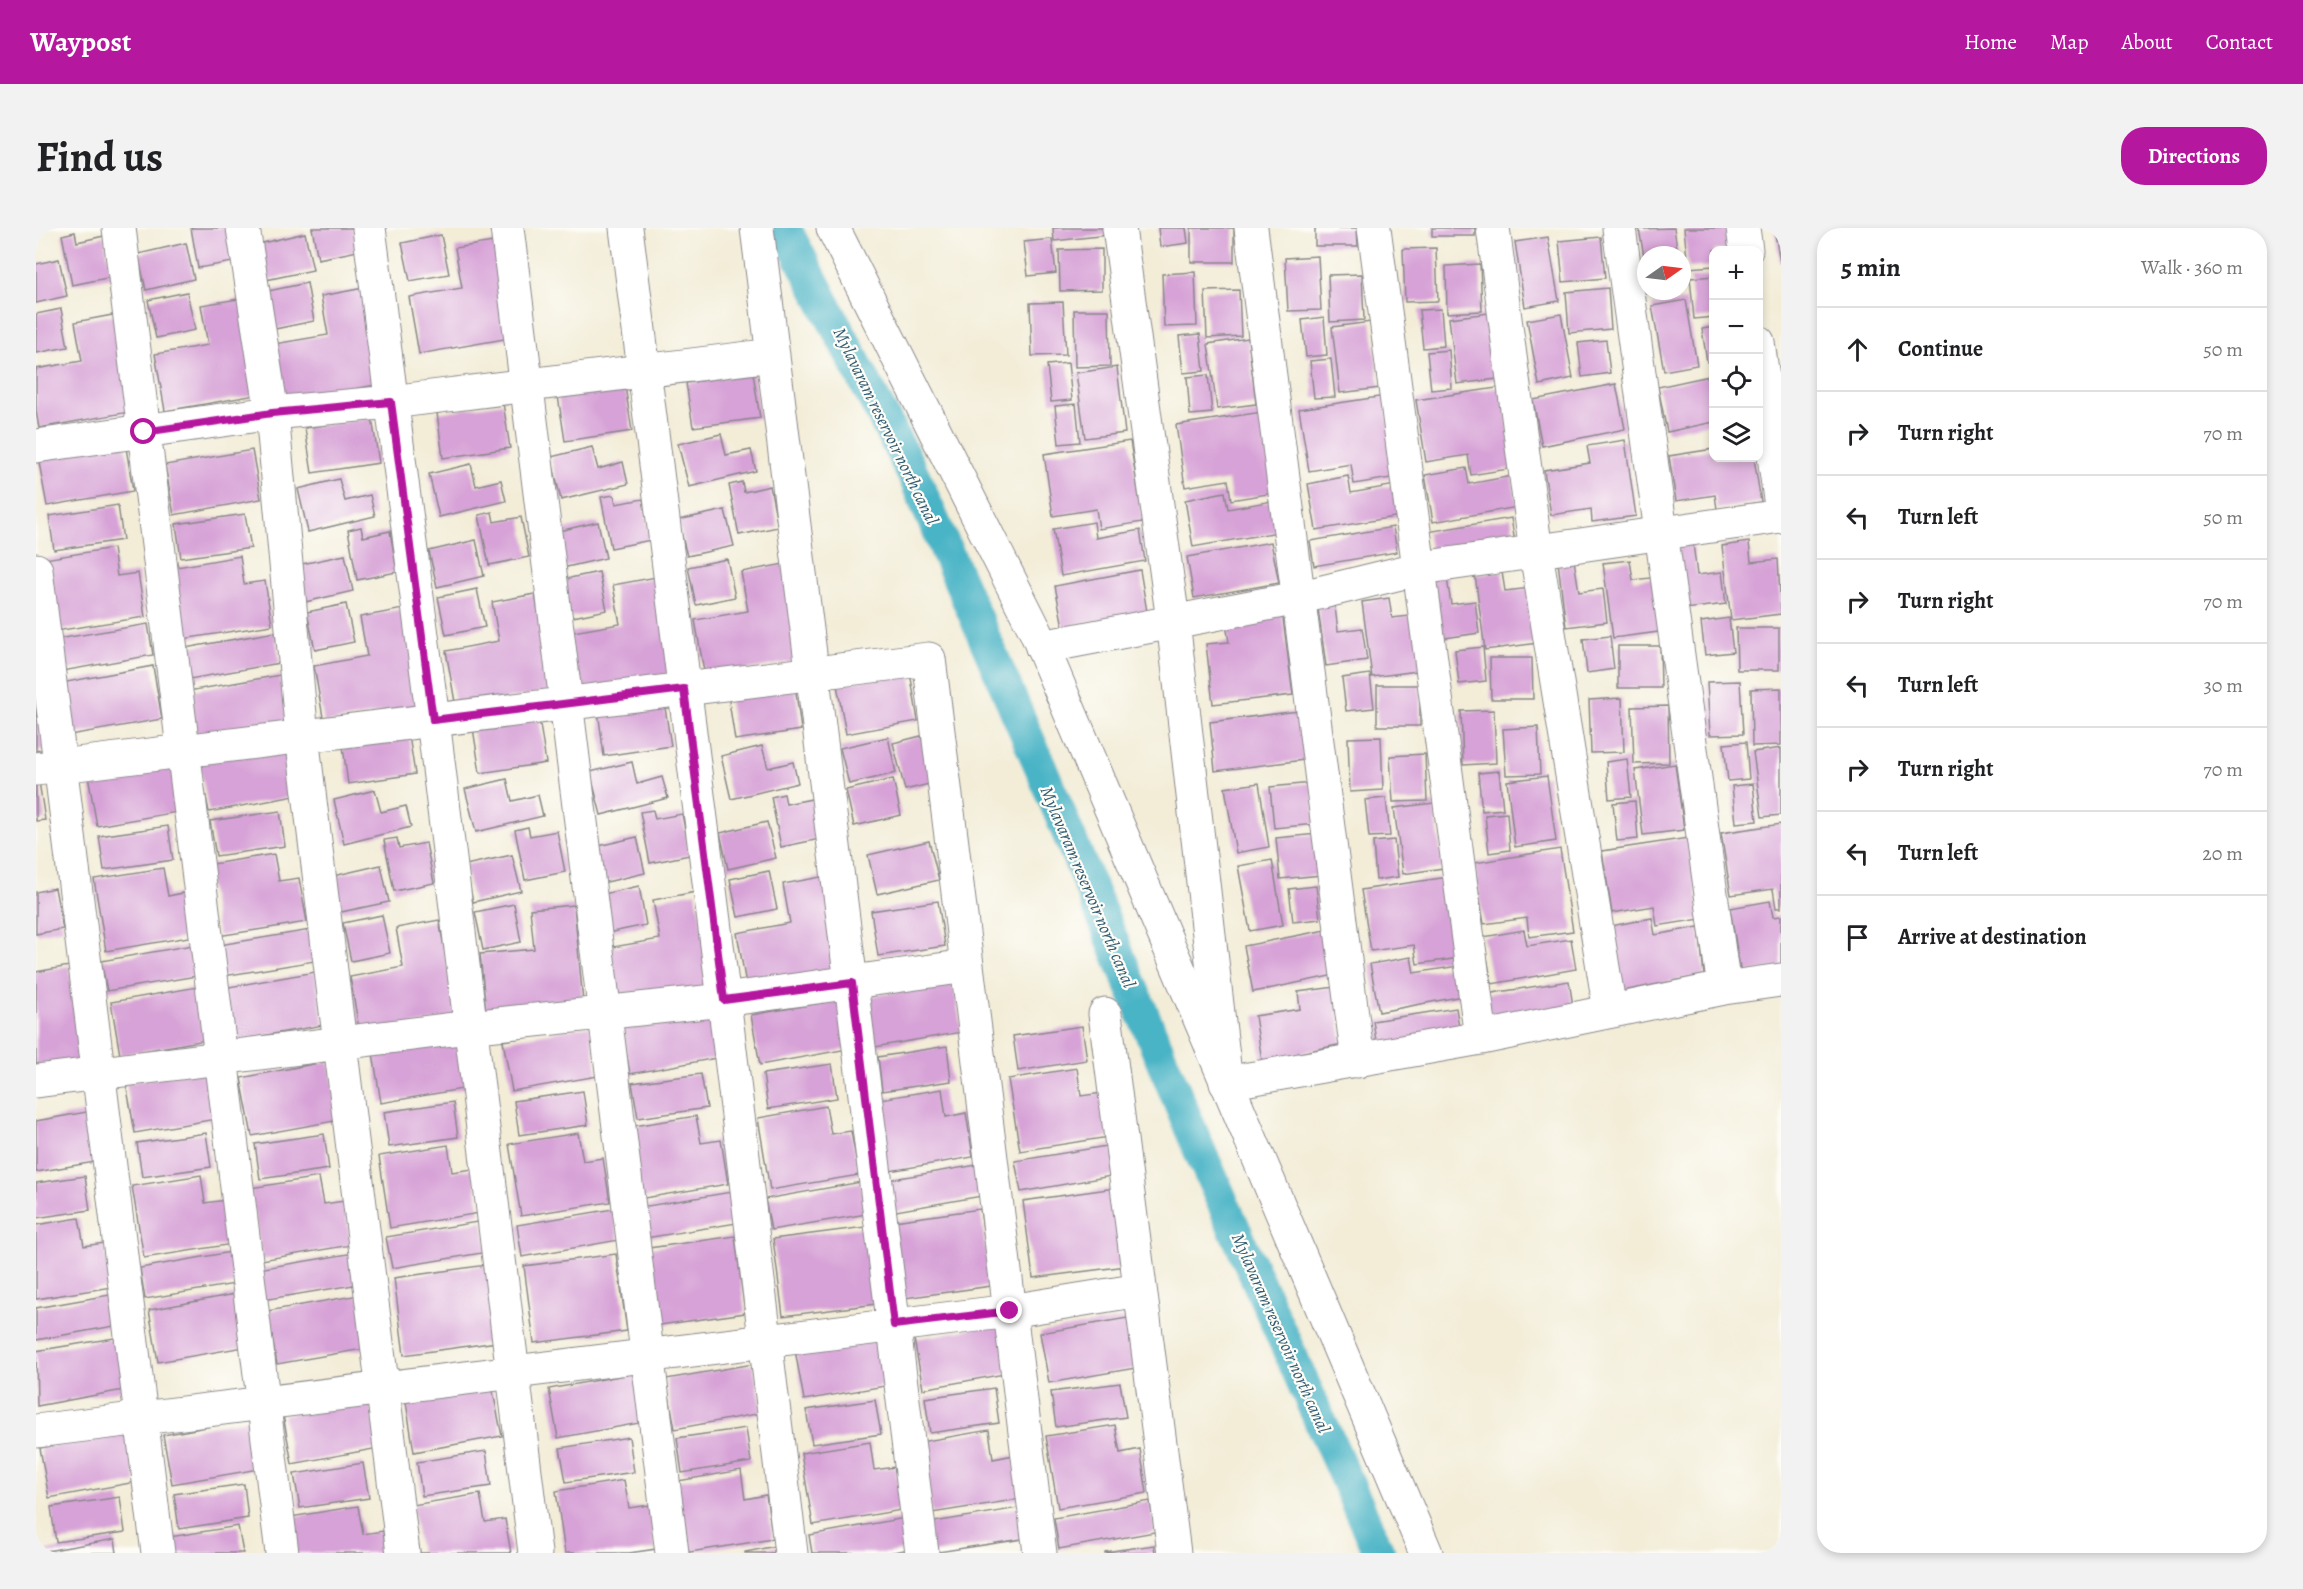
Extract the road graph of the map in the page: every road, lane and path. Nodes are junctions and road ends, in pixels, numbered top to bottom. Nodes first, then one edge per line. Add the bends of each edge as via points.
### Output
1 (118, 228) edge
2 (243, 228) edge
3 (369, 228) edge
4 (507, 228) edge
5 (626, 228) edge
6 (757, 228) edge
7 (833, 228) edge
8 (1119, 228) edge
9 (1251, 228) edge
10 (1374, 228) edge
11 (1493, 228) edge
12 (1619, 228) edge
13 (1743, 228) edge
14 (1745, 246) edge
15 (1760, 354) edge
16 (773, 355) junction
17 (644, 371) junction
18 (526, 385) junction
19 (391, 402) junction
20 (272, 413) junction
21 (144, 432) junction
22 (36, 446) edge
23 (1781, 506) edge
24 (1781, 516) edge
25 (1661, 534) junction
26 (1536, 552) junction
27 (1421, 568) junction
28 (36, 570) edge
29 (1298, 598) junction
30 (1173, 621) junction
31 (1042, 647) junction
32 (813, 673) junction
33 (684, 689) junction
34 (566, 704) junction
35 (433, 720) junction
36 (302, 736) junction
37 (184, 751) junction
38 (48, 767) edge
39 (967, 966) junction
40 (1781, 980) edge
41 (852, 983) junction
42 (1724, 988) junction
43 (724, 1000) junction
44 (1610, 1011) junction
45 (605, 1014) junction
46 (1105, 1014) dead end
47 (469, 1027) junction
48 (1481, 1038) junction
49 (340, 1043) junction
50 (222, 1058) junction
51 (1358, 1061) junction
52 (99, 1073) junction
53 (36, 1081) edge
54 (1226, 1083) junction
55 (1140, 1290) junction
56 (1010, 1311) junction
57 (894, 1325) junction
58 (765, 1341) junction
59 (647, 1356) junction
60 (512, 1373) junction
61 (383, 1388) junction
62 (265, 1403) junction
63 (143, 1418) junction
64 (36, 1431) edge
65 (158, 1553) edge
66 (282, 1553) edge
67 (403, 1553) edge
68 (535, 1553) edge
69 (672, 1553) edge
70 (791, 1553) edge
71 (922, 1553) edge
72 (1040, 1553) edge
73 (1174, 1553) edge
74 (1426, 1553) edge

1 - 21 street
2 - 20 street
3 - 19 street
4 - 18 street
5 - 17 street
6 - 16 street
7 - 31 street
8 - 30 street
9 - 29 street
10 - 27 street
11 - 26 street
12 - 25 street
13 - 14 street
15 - 23 street
16 - 17 street
16 - 32 street
17 - 18 street
17 - 33 street
18 - 19 street
18 - 34 street
19 - 20 street
19 - 35 street
20 - 21 street
20 - 36 street
21 - 22 street
21 - 37 street
24 - 25 street
25 - 26 street
25 - 42 street
26 - 27 street
26 - 44 street
27 - 29 street
27 - 48 street
28 - 38 street
29 - 30 street
29 - 51 street
30 - 31 street
30 - 54 street
31 - 54 street
32 - 33 street
32 - 39 street via 929,659
32 - 41 street
33 - 34 street
33 - 43 street
34 - 35 street
34 - 45 street
35 - 36 street
35 - 47 street
36 - 37 street
36 - 49 street
37 - 38 street
37 - 50 street
38 - 52 street
39 - 41 street
39 - 56 street
40 - 42 street
41 - 43 street
41 - 57 street
42 - 44 street
43 - 45 street
43 - 58 street
44 - 48 street
45 - 47 street
45 - 59 street
46 - 55 street
47 - 49 street
47 - 60 street
48 - 51 street
49 - 50 street
49 - 61 street
50 - 52 street
50 - 62 street
51 - 54 street
52 - 53 street
52 - 63 street
54 - 74 street
55 - 56 street
55 - 73 street
56 - 57 street
56 - 72 street
57 - 58 street
57 - 71 street
58 - 59 street
58 - 70 street
59 - 60 street
59 - 69 street
60 - 61 street
60 - 68 street
61 - 62 street
61 - 67 street
62 - 63 street
62 - 66 street
63 - 64 street
63 - 65 street

